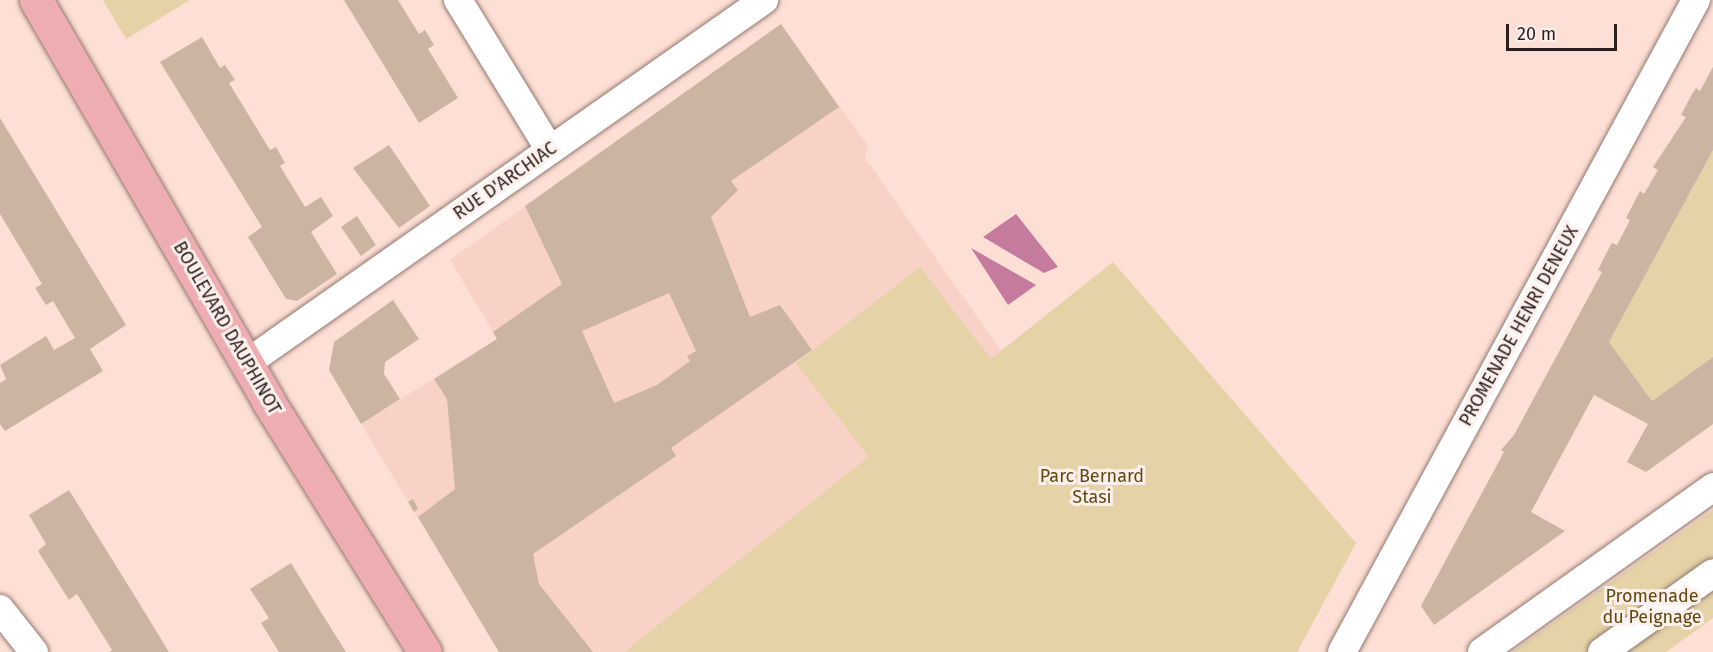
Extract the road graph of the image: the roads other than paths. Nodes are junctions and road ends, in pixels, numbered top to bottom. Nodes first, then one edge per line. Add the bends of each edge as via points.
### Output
1 (36, 0) edge
2 (458, 0) edge
3 (764, 0) edge
4 (1696, 0) edge
5 (550, 150) junction
6 (247, 363) junction
7 (1713, 487) edge
8 (1713, 573) edge
9 (0, 609) edge
10 (34, 652) edge
11 (425, 652) edge
12 (1342, 652) edge
13 (1482, 652) edge
14 (1602, 652) edge

1 - 6 main road, BOULEVARD DAUPHINOT
2 - 5 street
3 - 5 street, RUE D'ARCHIAC
4 - 12 street, PROMENADE HENRI DENEUX
5 - 6 street, RUE D'ARCHIAC
6 - 11 main road, BOULEVARD DAUPHINOT
7 - 13 street
8 - 14 street
9 - 10 street

